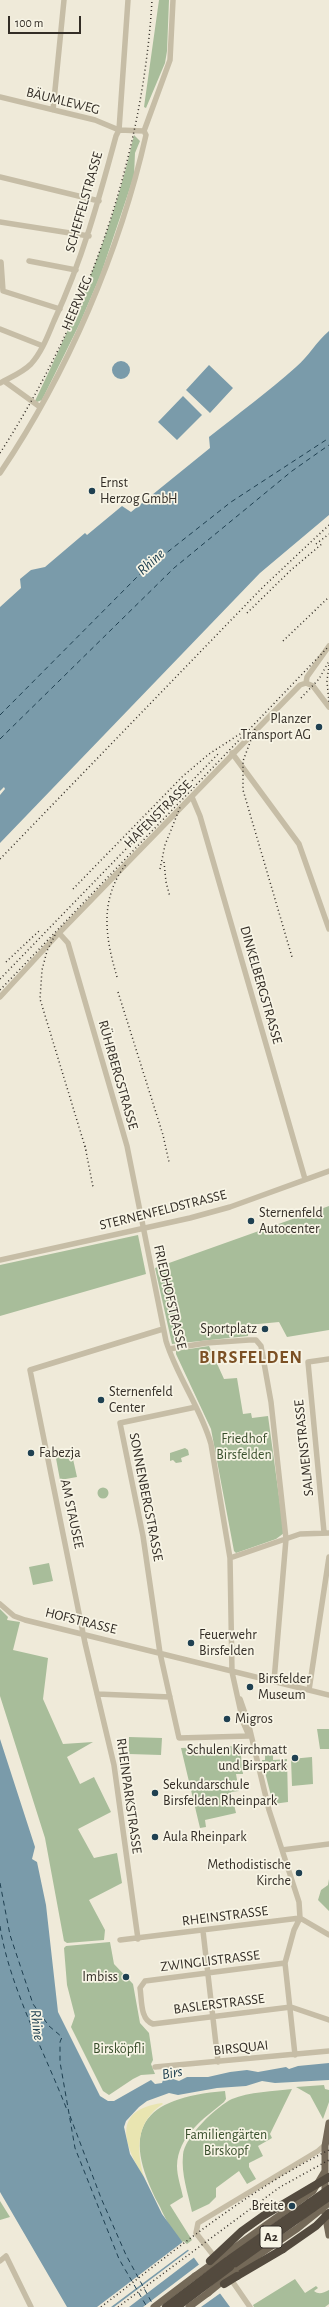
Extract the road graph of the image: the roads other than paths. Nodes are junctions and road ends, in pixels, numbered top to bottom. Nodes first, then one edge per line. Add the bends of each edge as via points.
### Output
1 (64, 0) edge
2 (128, 0) edge
3 (173, 0) edge
4 (0, 97) edge
5 (53, 110) junction
6 (119, 130) junction
7 (143, 132) junction
8 (0, 177) edge
9 (99, 201) junction
10 (0, 222) edge
11 (89, 236) junction
12 (29, 261) dead end
13 (1, 262) dead end
14 (76, 270) junction
15 (60, 309) junction
16 (0, 329) edge
17 (43, 346) junction
18 (2, 382) edge
19 (40, 407) junction
20 (0, 473) edge
21 (329, 646) edge
22 (306, 682) junction
23 (329, 707) edge
24 (232, 753) junction
25 (192, 797) junction
26 (329, 930) edge
27 (59, 933) junction
28 (0, 997) edge
29 (329, 1171) edge
30 (305, 1180) junction
31 (142, 1229) junction
32 (0, 1260) edge
33 (163, 1329) junction
34 (169, 1349) junction
35 (329, 1359) edge
36 (196, 1407) junction
37 (327, 1533) edge
38 (286, 1539) junction
39 (329, 1557) edge
40 (230, 1558) junction
41 (0, 1604) edge
42 (84, 1635) junction
43 (160, 1654) junction
44 (232, 1672) junction
45 (274, 1681) junction
46 (308, 1690) junction
47 (97, 1694) junction
48 (329, 1695) edge
49 (170, 1697) junction
50 (249, 1736) junction
51 (329, 1844) edge
52 (282, 1850) junction
53 (300, 1918) junction
54 (204, 1931) junction
55 (329, 1935) edge
56 (138, 1939) junction
57 (120, 1940) dead end
58 (285, 1963) junction
59 (208, 1973) junction
60 (141, 1985) joint
61 (291, 2008) junction
62 (214, 2016) junction
63 (329, 2020) edge
64 (329, 2051) edge
65 (295, 2054) junction
66 (218, 2062) junction
67 (155, 2067) dead end
68 (329, 2123) edge
69 (327, 2143) edge
70 (327, 2174) edge
71 (329, 2189) edge
72 (305, 2198) junction
73 (328, 2205) edge
74 (302, 2227) junction
75 (327, 2232) edge
76 (0, 2262) edge
77 (195, 2276) junction
78 (208, 2293) junction
79 (31, 2307) edge
80 (154, 2307) edge
81 (166, 2307) edge
82 (177, 2307) edge
83 (189, 2307) edge
84 (250, 2307) edge

1 - 5 street
2 - 6 street, SCHEFFELSTRASSE
3 - 7 street, HEERWEG via 170,60
4 - 5 street, BÄUMLEWEG
5 - 6 street, BÄUMLEWEG via 95,120
6 - 7 street, BÄUMLEWEG
6 - 9 street, SCHEFFELSTRASSE
7 - 19 street, HEERWEG via 146,135 124,215 64,364
8 - 9 street
9 - 11 street, SCHEFFELSTRASSE
10 - 11 street
11 - 14 street, SCHEFFELSTRASSE
12 - 14 street
13 - 15 street via 3,291
14 - 15 street, SCHEFFELSTRASSE
15 - 17 street, SCHEFFELSTRASSE
16 - 17 street
17 - 18 street, SCHEFFELSTRASSE via 32,363 20,373
18 - 19 street
19 - 20 street, HEERWEG
21 - 22 street, HAFENSTRASSE
22 - 23 street via 313,686
22 - 24 street, HAFENSTRASSE
24 - 25 street, HAFENSTRASSE
24 - 26 street via 300,844
25 - 27 street, HAFENSTRASSE
25 - 30 street, DINKELBERGSTRASSE via 200,816
27 - 28 street, HAFENSTRASSE
27 - 31 street, RÜHRBERGSTRASSE via 68,943 127,1146
29 - 30 street, STERNENFELDSTRASSE
30 - 31 street, STERNENFELDSTRASSE via 230,1207
31 - 32 street, STERNENFELDSTRASSE
31 - 33 street, FRIEDHOFSTRASSE
33 - 34 street, FRIEDHOFSTRASSE
33 - 42 street, AM STAUSEE via 30,1370
34 - 36 street, FRIEDHOFSTRASSE
34 - 38 street via 206,1343 249,1340 258,1342 266,1372
35 - 37 street, SALMENSTRASSE via 308,1362
36 - 40 street, FRIEDHOFSTRASSE via 211,1444
36 - 43 street, SONNENBERGSTRASSE via 120,1424 143,1536
37 - 38 street via 307,1533
38 - 40 street
38 - 45 street
39 - 46 street
40 - 44 street, FRIEDHOFSTRASSE
41 - 42 street, HOFSTRASSE via 14,1616
42 - 43 street, HOFSTRASSE
42 - 47 street, RHEINPARKSTRASSE
43 - 44 street, HOFSTRASSE
43 - 49 street
44 - 45 street, HOFSTRASSE
44 - 50 street, FRIEDHOFSTRASSE via 243,1722
45 - 46 street, HOFSTRASSE
46 - 48 street, HOFSTRASSE
47 - 49 street
47 - 56 street, RHEINPARKSTRASSE via 114,1765
49 - 50 street via 179,1738
50 - 52 street, FRIEDHOFSTRASSE
51 - 52 street
52 - 53 street, FRIEDHOFSTRASSE via 296,1888
53 - 54 street, RHEINSTRASSE
53 - 55 street
53 - 58 street
54 - 56 street, RHEINSTRASSE
54 - 59 street
56 - 57 street, RHEINSTRASSE
58 - 59 street, ZWINGLISTRASSE
58 - 61 street
59 - 60 street, ZWINGLISTRASSE via 145,1981
59 - 62 street
60 - 62 street, BASLERSTRASSE via 144,2017 150,2023
61 - 62 street, BASLERSTRASSE
61 - 63 street, BASLERSTRASSE
61 - 65 street
62 - 66 street
64 - 65 street, BIRSQUAI
65 - 66 street, BIRSQUAI
66 - 67 street, BIRSQUAI
68 - 69 main road
69 - 70 main road
69 - 84 street via 198,2223 197,2235
70 - 72 main road
70 - 73 main road
70 - 77 highway, bridge via 242,2231
71 - 81 highway, A2, bridge
72 - 73 main road via 314,2196
72 - 77 main road, bridge
73 - 74 main road
73 - 75 main road
73 - 78 highway, bridge via 316,2226 283,2249
73 - 82 highway, A2, bridge via 261,2244
74 - 75 main road via 315,2226
74 - 78 main road, bridge
76 - 79 street via 6,2256
77 - 80 main road
78 - 83 main road

